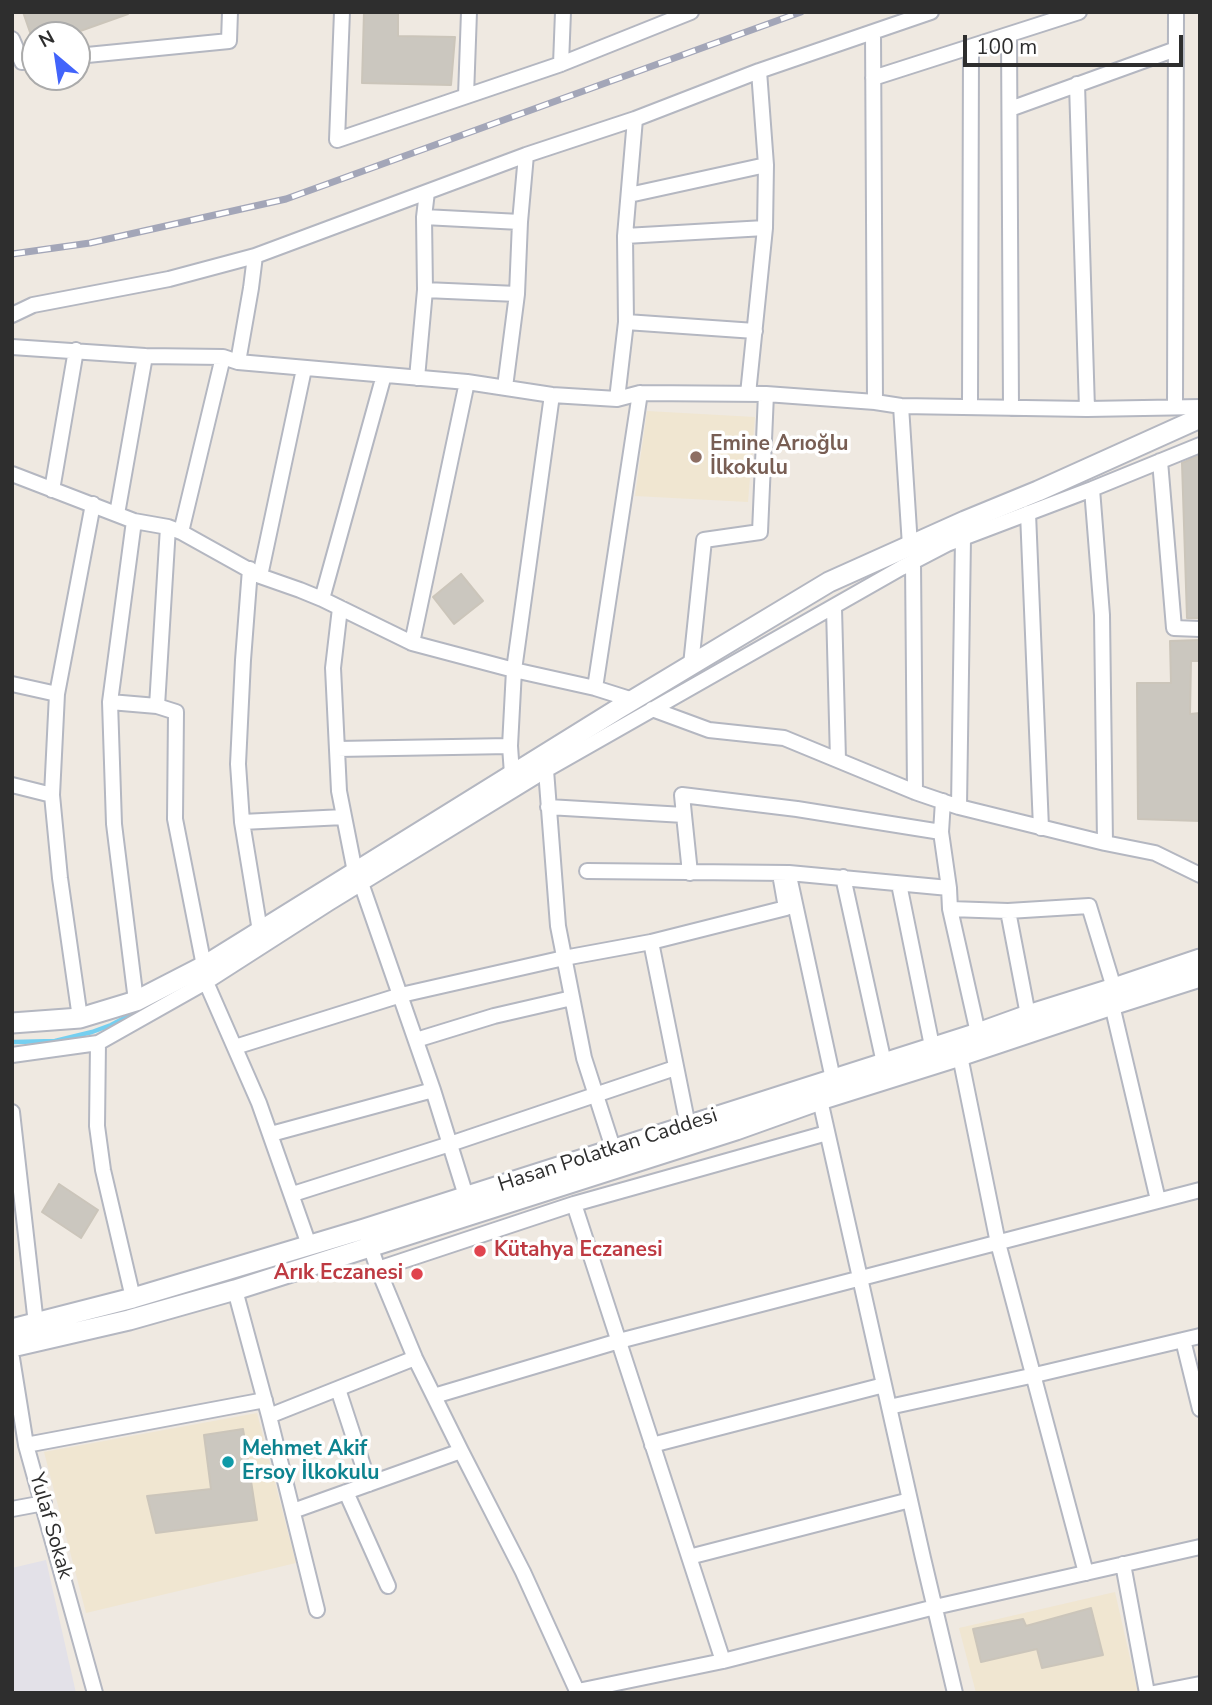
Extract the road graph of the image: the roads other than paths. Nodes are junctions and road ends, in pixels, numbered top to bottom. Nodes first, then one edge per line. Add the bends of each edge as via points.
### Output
1 (230, 12) edge
2 (342, 12) edge
3 (469, 12) edge
4 (563, 12) edge
5 (691, 12) edge
6 (931, 12) edge
7 (1079, 12) edge
8 (1176, 12) edge
9 (873, 33) junction
10 (1009, 35) junction
11 (12, 39) edge
12 (971, 47) junction
13 (1176, 49) junction
14 (91, 55) edge
15 (21, 60) edge
16 (561, 64) junction
17 (759, 71) junction
18 (873, 78) junction
19 (1077, 84) junction
20 (466, 96) junction
21 (1010, 109) junction
22 (635, 119) junction
23 (526, 155) junction
24 (766, 165) junction
25 (427, 192) junction
26 (629, 195) junction
27 (424, 217) junction
28 (520, 222) junction
29 (765, 228) junction
30 (625, 236) junction
31 (255, 256) junction
32 (425, 290) junction
33 (517, 294) junction
34 (12, 314) edge
35 (626, 322) junction
36 (755, 331) junction
37 (12, 347) edge
38 (76, 350) junction
39 (145, 356) junction
40 (231, 360) junction
41 (304, 369) junction
42 (384, 375) junction
43 (417, 378) junction
44 (467, 382) junction
45 (505, 387) junction
46 (640, 393) junction
47 (748, 394) junction
48 (766, 394) junction
49 (552, 395) junction
50 (617, 399) junction
51 (875, 401) junction
52 (901, 406) junction
53 (970, 407) junction
54 (1175, 407) junction
55 (1200, 407) edge
56 (1011, 408) junction
57 (1087, 409) junction
58 (1200, 418) edge
59 (1200, 444) edge
60 (1160, 461) junction
61 (12, 474) edge
62 (1092, 489) junction
63 (52, 490) junction
64 (93, 504) junction
65 (1028, 513) junction
66 (117, 514) junction
67 (134, 521) junction
68 (175, 530) junction
69 (963, 538) junction
70 (912, 554) junction
71 (255, 573) junction
72 (322, 599) junction
73 (340, 608) junction
74 (834, 608) junction
75 (1200, 629) edge
76 (412, 643) junction
77 (691, 665) junction
78 (514, 670) junction
79 (12, 684) edge
80 (595, 688) junction
81 (57, 694) junction
82 (633, 700) junction
83 (110, 702) junction
84 (158, 706) junction
85 (652, 709) junction
86 (510, 746) junction
87 (337, 749) junction
88 (838, 760) junction
89 (546, 770) junction
90 (512, 774) junction
91 (12, 785) edge
92 (915, 792) junction
93 (52, 794) junction
94 (943, 801) junction
95 (548, 807) junction
96 (959, 807) junction
97 (684, 815) junction
98 (344, 817) junction
99 (242, 821) junction
100 (1041, 828) junction
101 (940, 832) junction
102 (1105, 844) junction
103 (587, 871) dead end
104 (690, 873) junction
105 (784, 873) junction
106 (1200, 875) edge
107 (843, 877) junction
108 (358, 878) junction
109 (899, 884) junction
110 (949, 888) junction
111 (950, 909) junction
112 (1008, 911) junction
113 (260, 931) junction
114 (651, 942) junction
115 (564, 958) junction
116 (1200, 959) edge
117 (205, 974) junction
118 (1200, 977) edge
119 (401, 995) junction
120 (1113, 997) junction
121 (572, 998) junction
122 (136, 1001) junction
123 (1028, 1015) junction
124 (80, 1018) junction
125 (12, 1023) edge
126 (978, 1033) junction
127 (416, 1040) junction
128 (98, 1043) junction
129 (932, 1046) junction
130 (235, 1047) junction
131 (12, 1055) edge
132 (960, 1056) junction
133 (884, 1063) junction
134 (675, 1068) junction
135 (833, 1079) junction
136 (433, 1090) junction
137 (596, 1096) junction
138 (820, 1100) junction
139 (12, 1112) edge
140 (688, 1126) junction
141 (827, 1133) junction
142 (271, 1134) junction
143 (450, 1144) junction
144 (613, 1148) junction
145 (1200, 1189) edge
146 (293, 1194) junction
147 (466, 1196) junction
148 (1158, 1200) junction
149 (574, 1204) junction
150 (367, 1238) junction
151 (998, 1242) junction
152 (309, 1245) junction
153 (378, 1269) junction
154 (860, 1279) junction
155 (235, 1290) junction
156 (133, 1298) junction
157 (36, 1324) junction
158 (12, 1329) edge
159 (1200, 1336) edge
160 (1183, 1340) junction
161 (618, 1341) junction
162 (12, 1347) edge
163 (12, 1358) edge
164 (415, 1358) junction
165 (1035, 1376) junction
166 (884, 1385) junction
167 (338, 1389) junction
168 (434, 1396) junction
169 (265, 1400) junction
170 (889, 1407) junction
171 (1200, 1409) edge
172 (270, 1416) junction
173 (18, 1431) edge
174 (26, 1445) junction
175 (652, 1445) junction
176 (461, 1451) junction
177 (369, 1484) junction
178 (346, 1492) junction
179 (910, 1500) junction
180 (44, 1503) junction
181 (12, 1509) edge
182 (293, 1511) junction
183 (1200, 1546) edge
184 (689, 1557) junction
185 (1123, 1564) junction
186 (1086, 1573) junction
187 (388, 1586) dead end
188 (935, 1608) junction
189 (317, 1609) dead end
190 (723, 1661) junction
191 (1200, 1684) edge
192 (578, 1692) edge
193 (95, 1693) edge
194 (955, 1693) edge
195 (1147, 1693) edge
196 (1154, 1693) edge

1 - 14 street via 229,41
2 - 20 street via 337,140
3 - 20 street
4 - 16 street
5 - 16 street
6 - 9 street
7 - 10 street
8 - 13 street
9 - 17 street
9 - 18 street
10 - 12 street
10 - 21 street
11 - 15 street
12 - 18 street
12 - 53 street
13 - 19 street
13 - 54 street
16 - 20 street
17 - 22 street
17 - 24 street
18 - 51 street
19 - 21 street
19 - 57 street
21 - 56 street
22 - 23 street
22 - 26 street
23 - 25 street
23 - 28 street
24 - 26 street
24 - 29 street
25 - 27 street
25 - 31 street
26 - 30 street
27 - 28 street
27 - 32 street
28 - 33 street
29 - 30 street
29 - 36 street
30 - 35 street
31 - 34 street via 169,279 33,305
31 - 40 street
32 - 33 street
32 - 43 street
33 - 45 street
35 - 36 street
35 - 50 street
36 - 47 street
37 - 38 street
38 - 39 street
38 - 63 street
39 - 40 street
39 - 66 street
40 - 41 street
40 - 68 street
41 - 42 street
41 - 71 street
42 - 43 street
42 - 72 street
43 - 44 street
44 - 45 street
44 - 76 street
45 - 49 street
46 - 47 street
46 - 50 street
46 - 80 street
47 - 48 street
48 - 51 street
48 - 77 street via 760,532 704,540
49 - 50 street
49 - 78 street
51 - 52 street
52 - 53 street
52 - 70 street
53 - 56 street
54 - 55 street
54 - 57 street
56 - 57 street
58 - 70 main road
59 - 60 street
60 - 62 street
60 - 75 street via 1174,628
61 - 63 street
62 - 65 street
62 - 102 street via 1102,615
63 - 64 street
64 - 66 street
64 - 81 street
65 - 69 street
65 - 100 street
66 - 67 street
67 - 68 street
67 - 83 street
68 - 71 street
68 - 84 street
69 - 70 street
69 - 96 street
70 - 74 street
70 - 77 main road via 829,582
70 - 92 street
71 - 72 street
71 - 99 street via 243,660 238,764
72 - 73 street
73 - 76 street
73 - 87 street via 333,668
74 - 85 street
74 - 88 street
76 - 78 street
77 - 82 main road
78 - 80 street
78 - 86 street
79 - 81 street
80 - 82 street
81 - 93 street
82 - 90 main road
83 - 84 street
83 - 122 street via 114,824
84 - 117 street via 176,712 175,820
85 - 88 street via 709,730 784,738
85 - 89 street
86 - 87 street
86 - 90 street
87 - 98 street
88 - 92 street
89 - 95 street
89 - 108 street
90 - 108 main road
91 - 93 street
92 - 94 street
93 - 124 street
94 - 96 street
94 - 101 street
95 - 97 street
95 - 115 street
96 - 100 street
97 - 101 street via 682,795
97 - 104 street
98 - 99 street
98 - 108 street
99 - 113 street
100 - 102 street
101 - 110 street
102 - 106 street via 1155,853
103 - 104 street
104 - 105 street
105 - 107 street
105 - 114 street via 786,908
105 - 135 street
107 - 109 street
107 - 133 street
108 - 113 main road
108 - 117 street
108 - 119 street
109 - 110 street
109 - 129 street
110 - 111 street
111 - 112 street
111 - 126 street
112 - 120 street via 1089,906
112 - 123 street
113 - 117 main road
114 - 115 street
114 - 134 street
115 - 119 street
115 - 121 street
116 - 120 main road, Hasan Polatkan Caddesi
117 - 122 main road
117 - 128 street
117 - 130 street
118 - 120 main road, Hasan Polatkan Caddesi
119 - 127 street
119 - 130 street
120 - 123 main road, Hasan Polatkan Caddesi
120 - 132 main road, Hasan Polatkan Caddesi
120 - 148 street
121 - 127 street
121 - 137 street
122 - 124 main road
123 - 126 main road, Hasan Polatkan Caddesi
124 - 125 main road
126 - 129 main road, Hasan Polatkan Caddesi
127 - 136 street
128 - 131 street
128 - 156 street via 97,1126 103,1170
129 - 133 main road, Hasan Polatkan Caddesi
130 - 142 street
132 - 138 main road, Hasan Polatkan Caddesi
132 - 151 street
133 - 135 main road, Hasan Polatkan Caddesi
134 - 137 street
134 - 140 street
135 - 140 main road, Hasan Polatkan Caddesi
136 - 142 street
136 - 143 street
137 - 143 street
137 - 144 street
138 - 141 street
138 - 150 main road, Hasan Polatkan Caddesi via 736,1130
139 - 157 street
140 - 144 main road, Hasan Polatkan Caddesi
141 - 149 street
141 - 154 street
142 - 146 street
143 - 146 street
143 - 147 street
144 - 147 main road, Hasan Polatkan Caddesi
145 - 148 street
146 - 152 street
147 - 150 main road, Hasan Polatkan Caddesi
148 - 151 street
149 - 153 street
149 - 161 street
150 - 152 main road, Hasan Polatkan Caddesi
150 - 153 street
150 - 155 main road, Hasan Polatkan Caddesi
151 - 154 street
151 - 165 street
152 - 156 main road, Hasan Polatkan Caddesi
153 - 164 street
154 - 161 street
154 - 166 street
155 - 162 main road, Hasan Polatkan Caddesi
155 - 169 street
156 - 157 main road, Hasan Polatkan Caddesi
157 - 158 main road, Hasan Polatkan Caddesi
159 - 160 street
160 - 165 street
160 - 171 street
161 - 168 street
161 - 175 street
163 - 173 street, Yulaf Sokak
164 - 167 street
164 - 168 street
165 - 170 street
165 - 186 street
166 - 170 street
166 - 175 street
167 - 172 street
167 - 177 street
168 - 176 street
169 - 172 street
169 - 174 street
170 - 179 street
172 - 182 street
173 - 174 street, Yulaf Sokak
174 - 180 street, Yulaf Sokak
175 - 184 street
176 - 177 street
176 - 192 street
177 - 178 street
178 - 182 street
178 - 187 street
179 - 184 street
179 - 188 street
180 - 181 street
180 - 193 street, Yulaf Sokak
182 - 189 street
183 - 185 street
184 - 190 street
185 - 186 street
185 - 195 street
186 - 188 street
188 - 190 street
188 - 194 street
190 - 192 street
191 - 196 street

